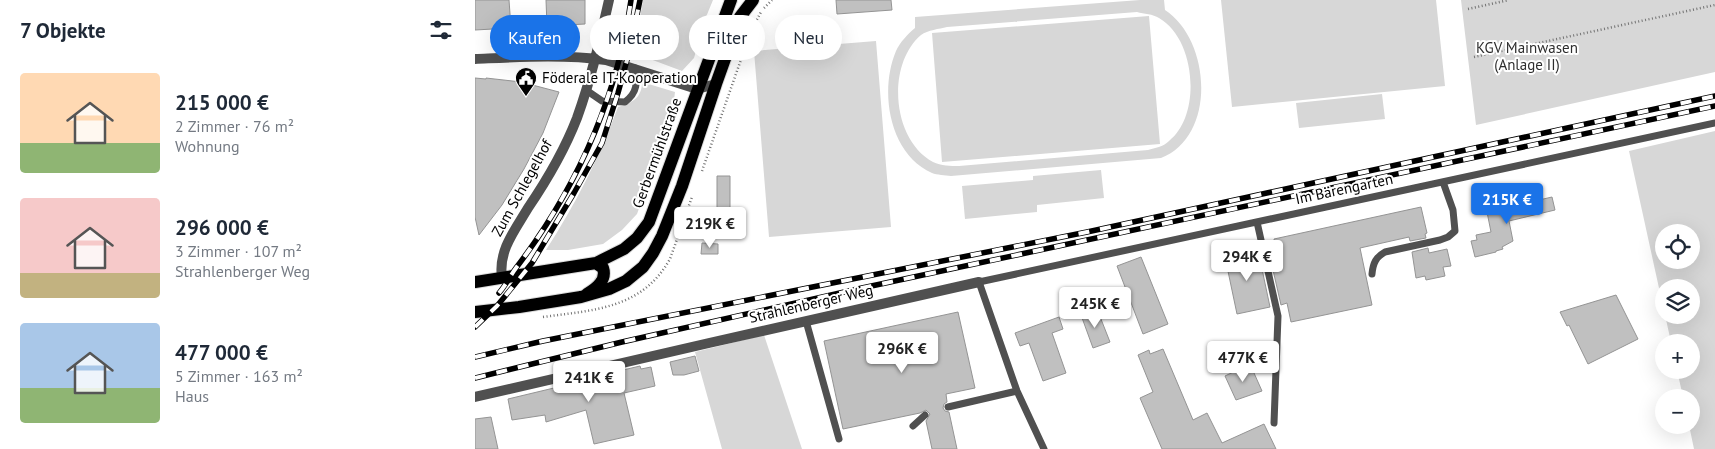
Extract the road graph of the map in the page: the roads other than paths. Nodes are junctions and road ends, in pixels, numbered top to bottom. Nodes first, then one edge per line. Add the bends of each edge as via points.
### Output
1 (609, 0) edge
2 (731, 0) edge
3 (753, 0) edge
4 (606, 15) edge
5 (590, 58) edge
6 (475, 59) edge
7 (595, 60) edge
8 (606, 60) edge
9 (635, 68) junction
10 (715, 84) junction
11 (697, 89) junction
12 (586, 90) junction
13 (1715, 123) edge
14 (1443, 182) junction
15 (1257, 222) junction
16 (596, 263) junction
17 (1372, 274) dead end
18 (502, 277) junction
19 (475, 282) edge
20 (979, 282) junction
21 (581, 298) junction
22 (475, 312) edge
23 (806, 321) junction
24 (1017, 391) junction
25 (475, 398) edge
26 (948, 407) dead end
27 (925, 415) dead end
28 (1274, 423) dead end
29 (913, 426) dead end
30 (839, 439) dead end
31 (1044, 449) edge

1 - 4 street, Zum Schlegelhof
2 - 11 main road, Gerbermühlstraße
3 - 10 main road via 740,17
5 - 6 street
7 - 12 street, Zum Schlegelhof
8 - 9 street
9 - 11 street
9 - 12 lane via 637,84 625,102 603,101
10 - 11 street
10 - 21 main road via 682,186 653,253 643,267 626,281
11 - 16 main road, Gerbermühlstraße via 649,222 624,249
12 - 18 street, Zum Schlegelhof via 577,119 549,177 507,242 500,266
13 - 14 lane, Im Bärengarten
14 - 15 lane, Im Bärengarten
14 - 17 lane via 1455,231 1440,240 1379,255
15 - 20 lane, Im Bärengarten
15 - 28 lane via 1278,316
16 - 18 main road, Gerbermühlstraße
16 - 21 main road via 603,268 600,284
18 - 19 main road, Gerbermühlstraße
20 - 23 street, Strahlenberger Weg
20 - 24 lane
21 - 22 main road
23 - 25 street, Strahlenberger Weg
23 - 30 lane
24 - 26 lane
24 - 31 lane
27 - 29 lane

